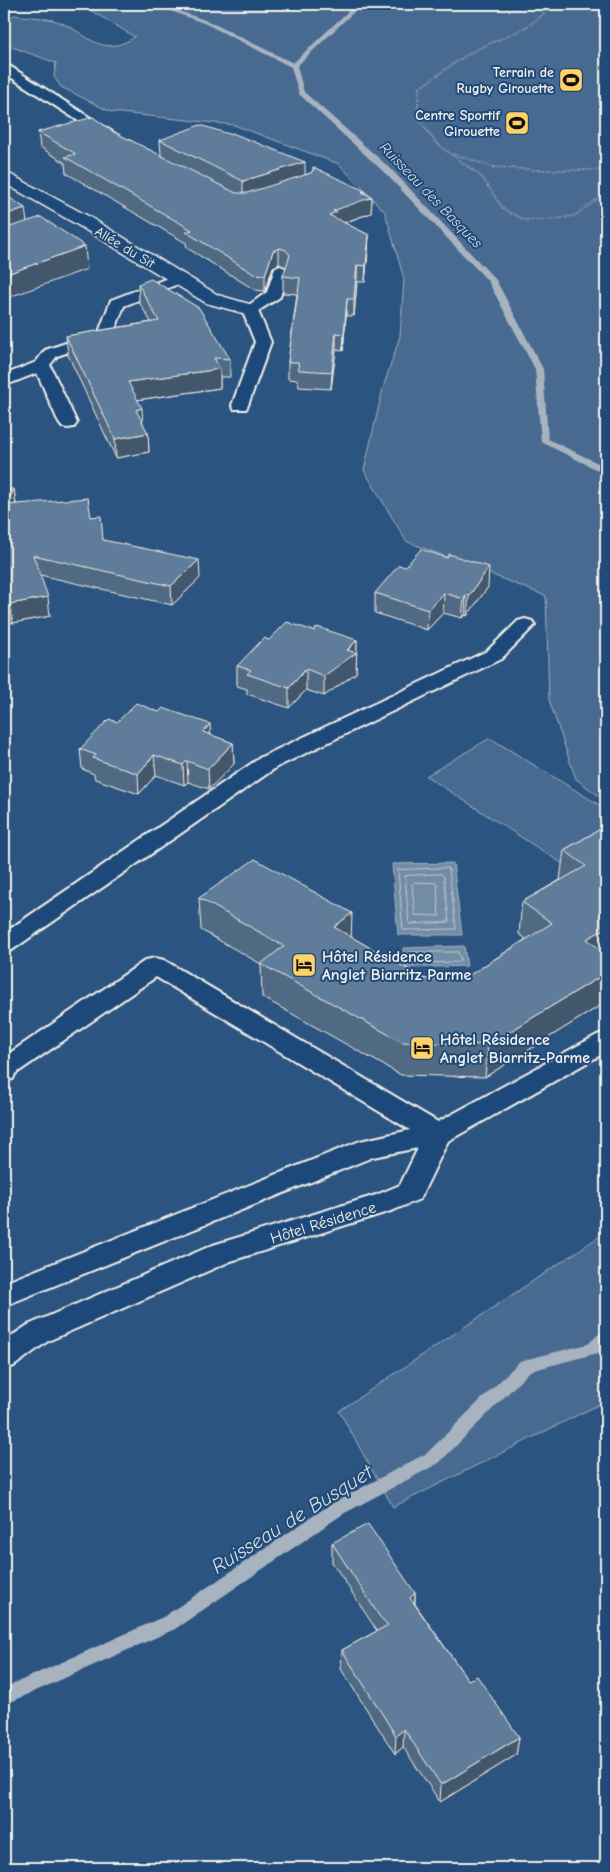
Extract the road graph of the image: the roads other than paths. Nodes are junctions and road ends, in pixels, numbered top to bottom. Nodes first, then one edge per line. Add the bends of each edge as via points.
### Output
1 (4, 68) edge
2 (128, 146) edge
3 (4, 176) edge
4 (82, 220) junction
5 (64, 226) dead end
6 (280, 270) dead end
7 (178, 279) junction
8 (250, 310) junction
9 (42, 365) junction
10 (4, 381) edge
11 (240, 405) dead end
12 (68, 423) dead end
13 (525, 625) dead end
14 (4, 944) edge
15 (606, 1041) edge
16 (4, 1072) edge
17 (438, 1134) junction
18 (4, 1294) edge
19 (4, 1357) edge

1 - 2 lane
3 - 4 street, Allée du Sit
4 - 5 street
4 - 7 street, Allée du Sit
6 - 8 lane via 274,294
7 - 8 street, Allée du Sit via 212,299
7 - 9 lane via 117,303 106,335 52,353
8 - 11 lane via 264,342
9 - 10 lane
9 - 12 lane
13 - 14 lane via 494,655 269,762
15 - 17 lane
16 - 17 lane via 155,966
17 - 18 lane via 370,1148
17 - 19 lane, Hôtel Résidence via 410,1192 367,1209 222,1253 38,1333

